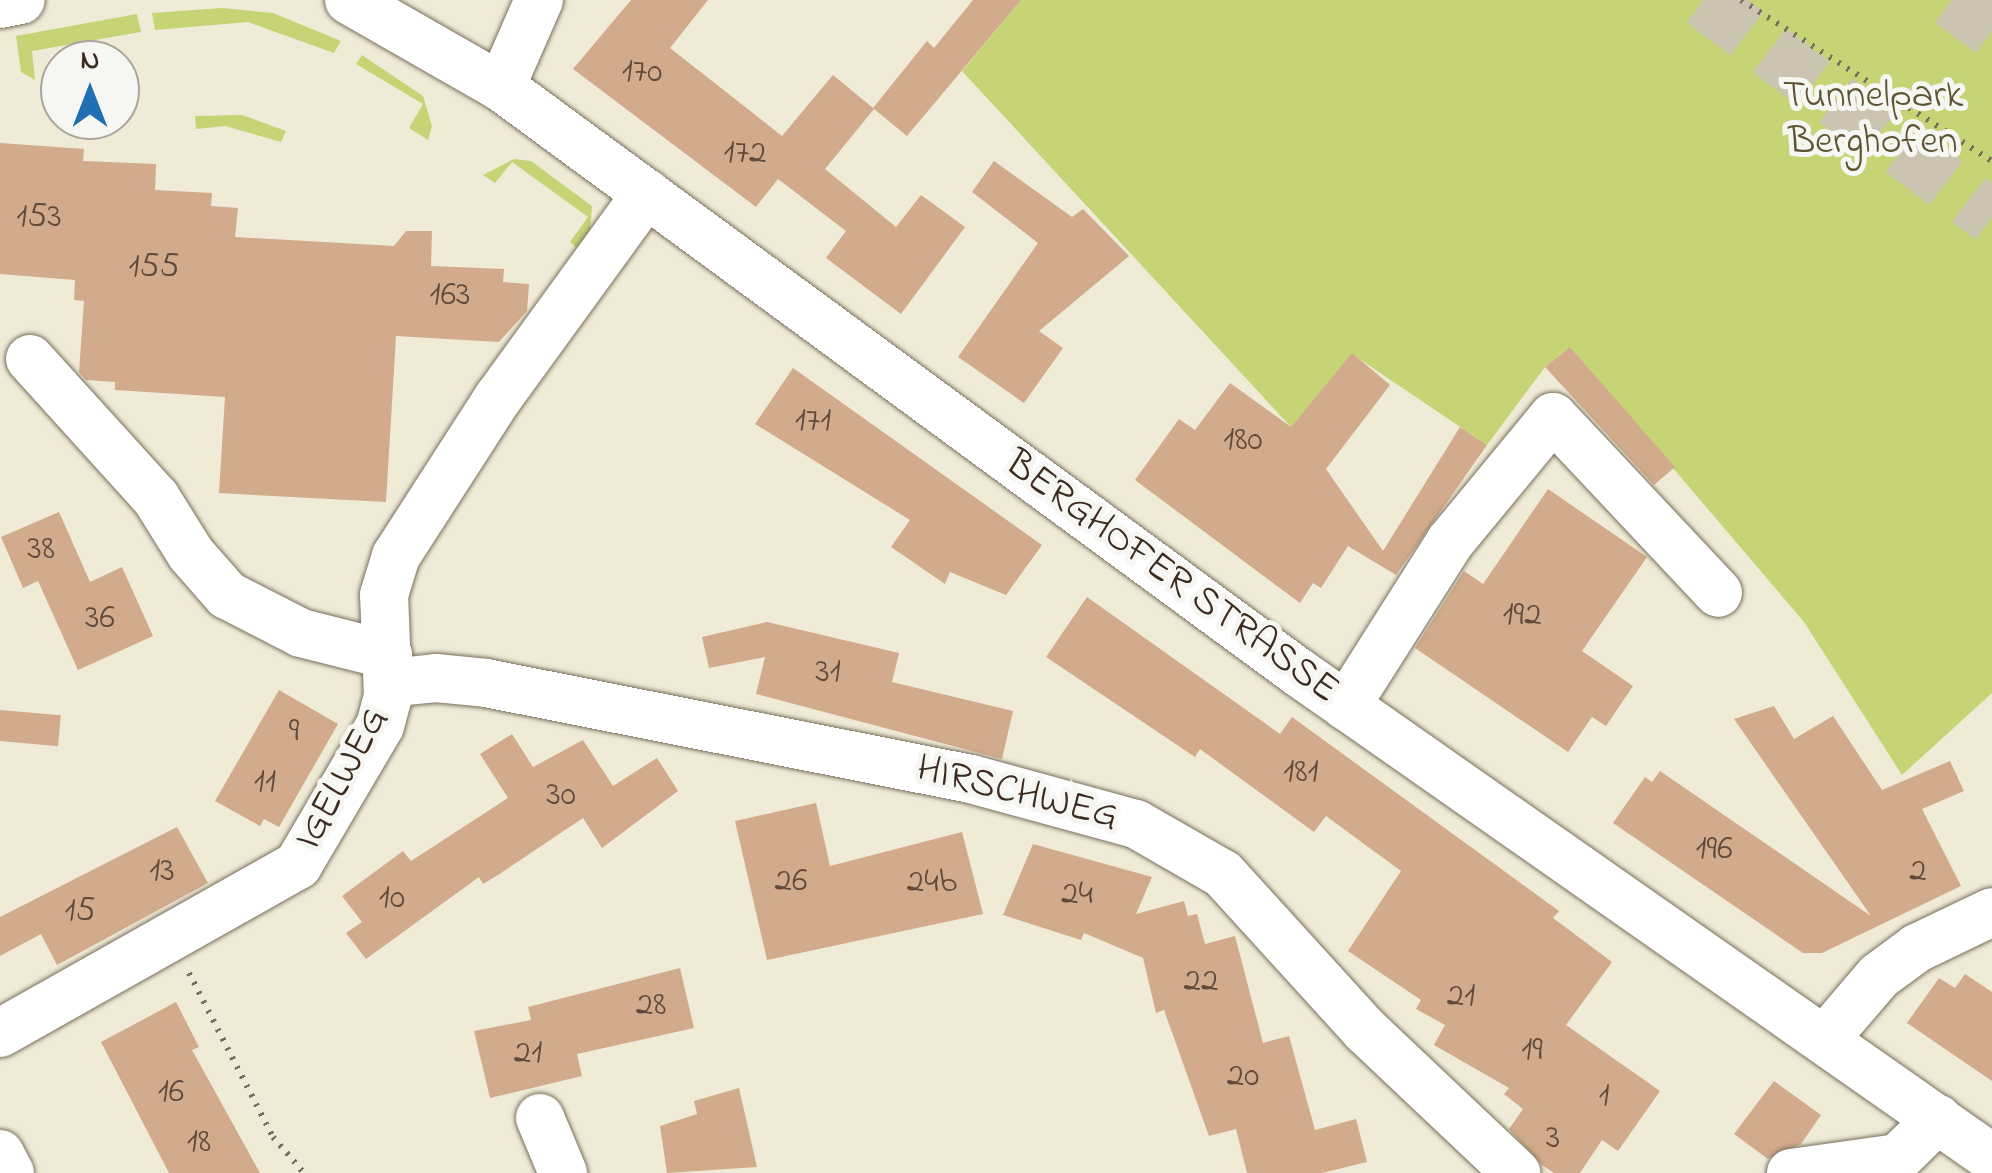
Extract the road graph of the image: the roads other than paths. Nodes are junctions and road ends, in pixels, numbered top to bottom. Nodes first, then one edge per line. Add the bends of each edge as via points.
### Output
1 (21, 0) edge
2 (349, 0) edge
3 (540, 0) edge
4 (0, 4) edge
5 (500, 87) junction
6 (648, 193) junction
7 (30, 360) dead end
8 (1718, 592) dead end
9 (388, 669) junction
10 (1346, 706) junction
11 (1992, 912) edge
12 (0, 1033) edge
13 (1825, 1039) junction
14 (540, 1118) dead end
15 (1938, 1119) junction
16 (0, 1154) edge
17 (1992, 1158) edge
18 (10, 1173) edge
19 (564, 1173) edge
20 (1516, 1173) edge
21 (1791, 1173) edge

1 - 4 street
2 - 5 street, BERGHOFER STRASSE
3 - 5 street
5 - 6 street, BERGHOFER STRASSE
6 - 9 street, IGELWEG via 422,508 384,595
6 - 10 street, BERGHOFER STRASSE
7 - 9 street, HIRSCHWEG via 156,498 227,595
8 - 10 street via 1553,417 1450,542
9 - 12 street, IGELWEG via 380,726 298,865
9 - 20 street, HIRSCHWEG via 971,779 1136,824 1224,874 1366,1031
10 - 13 street, BERGHOFER STRASSE
11 - 13 street via 1917,948 1879,976
13 - 15 street, BERGHOFER STRASSE
14 - 19 street
15 - 17 street, BERGHOFER STRASSE
15 - 21 street via 1898,1158
16 - 18 street

